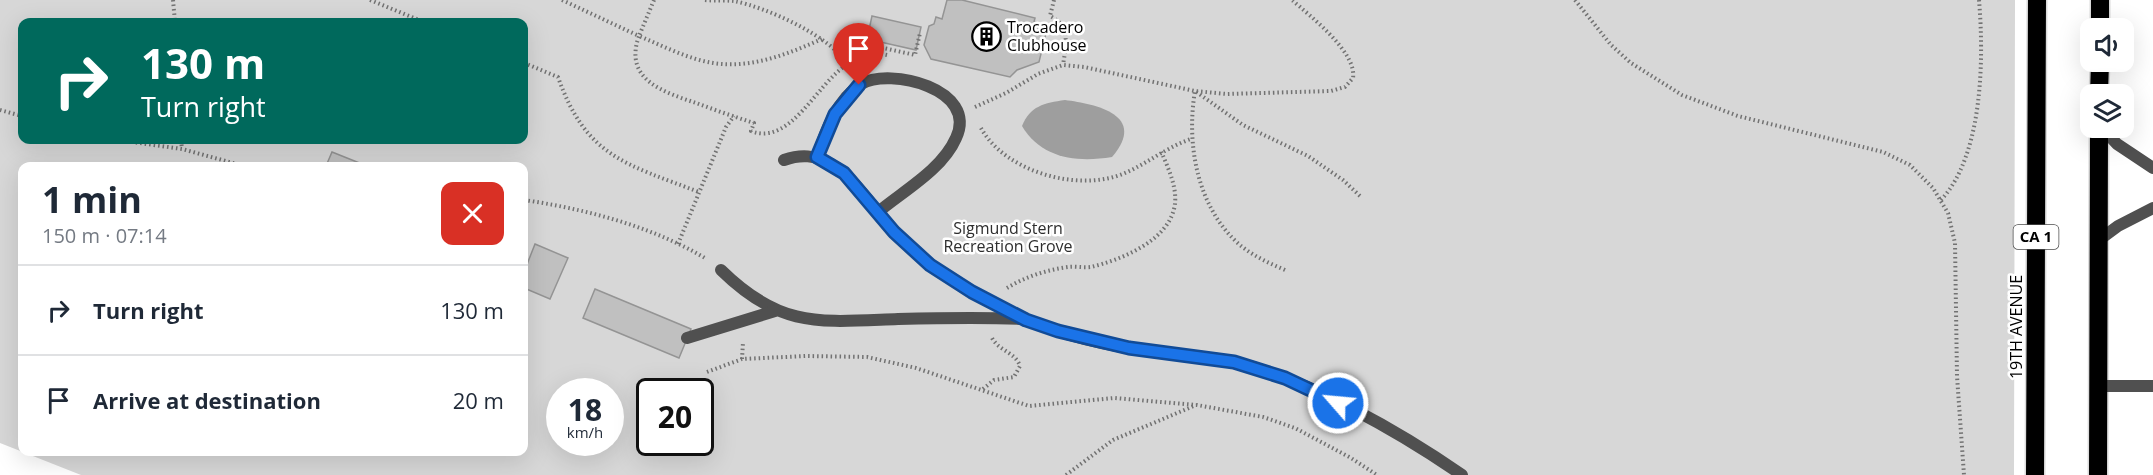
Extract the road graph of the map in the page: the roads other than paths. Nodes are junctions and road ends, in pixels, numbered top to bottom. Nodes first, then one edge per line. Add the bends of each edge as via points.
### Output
1 (2037, 0) edge
2 (2100, 0) edge
3 (2100, 18) edge
4 (2101, 138) edge
5 (2111, 138) edge
6 (817, 157) junction
7 (784, 160) dead end
8 (2153, 168) edge
9 (2153, 208) edge
10 (877, 213) junction
11 (2099, 240) junction
12 (721, 270) road end
13 (775, 310) junction
14 (1026, 320) junction
15 (687, 338) dead end
16 (2098, 386) junction
17 (2153, 386) edge
18 (1462, 475) edge
19 (2035, 475) edge
20 (2098, 475) edge

1 - 19 highway, 19TH AVENUE / CA 1
2 - 3 highway
4 - 11 highway
5 - 8 street
6 - 7 street via 805,155
6 - 10 street via 844,173
6 - 10 street via 835,114 849,94 870,80 903,81 947,96 959,112 961,123 956,138 938,163
9 - 11 street
10 - 14 street via 930,265
11 - 16 highway
12 - 13 street via 757,301
13 - 14 street via 834,322
13 - 15 street
14 - 18 street via 1094,341 1203,356 1268,371 1338,403
16 - 17 street
16 - 20 highway

